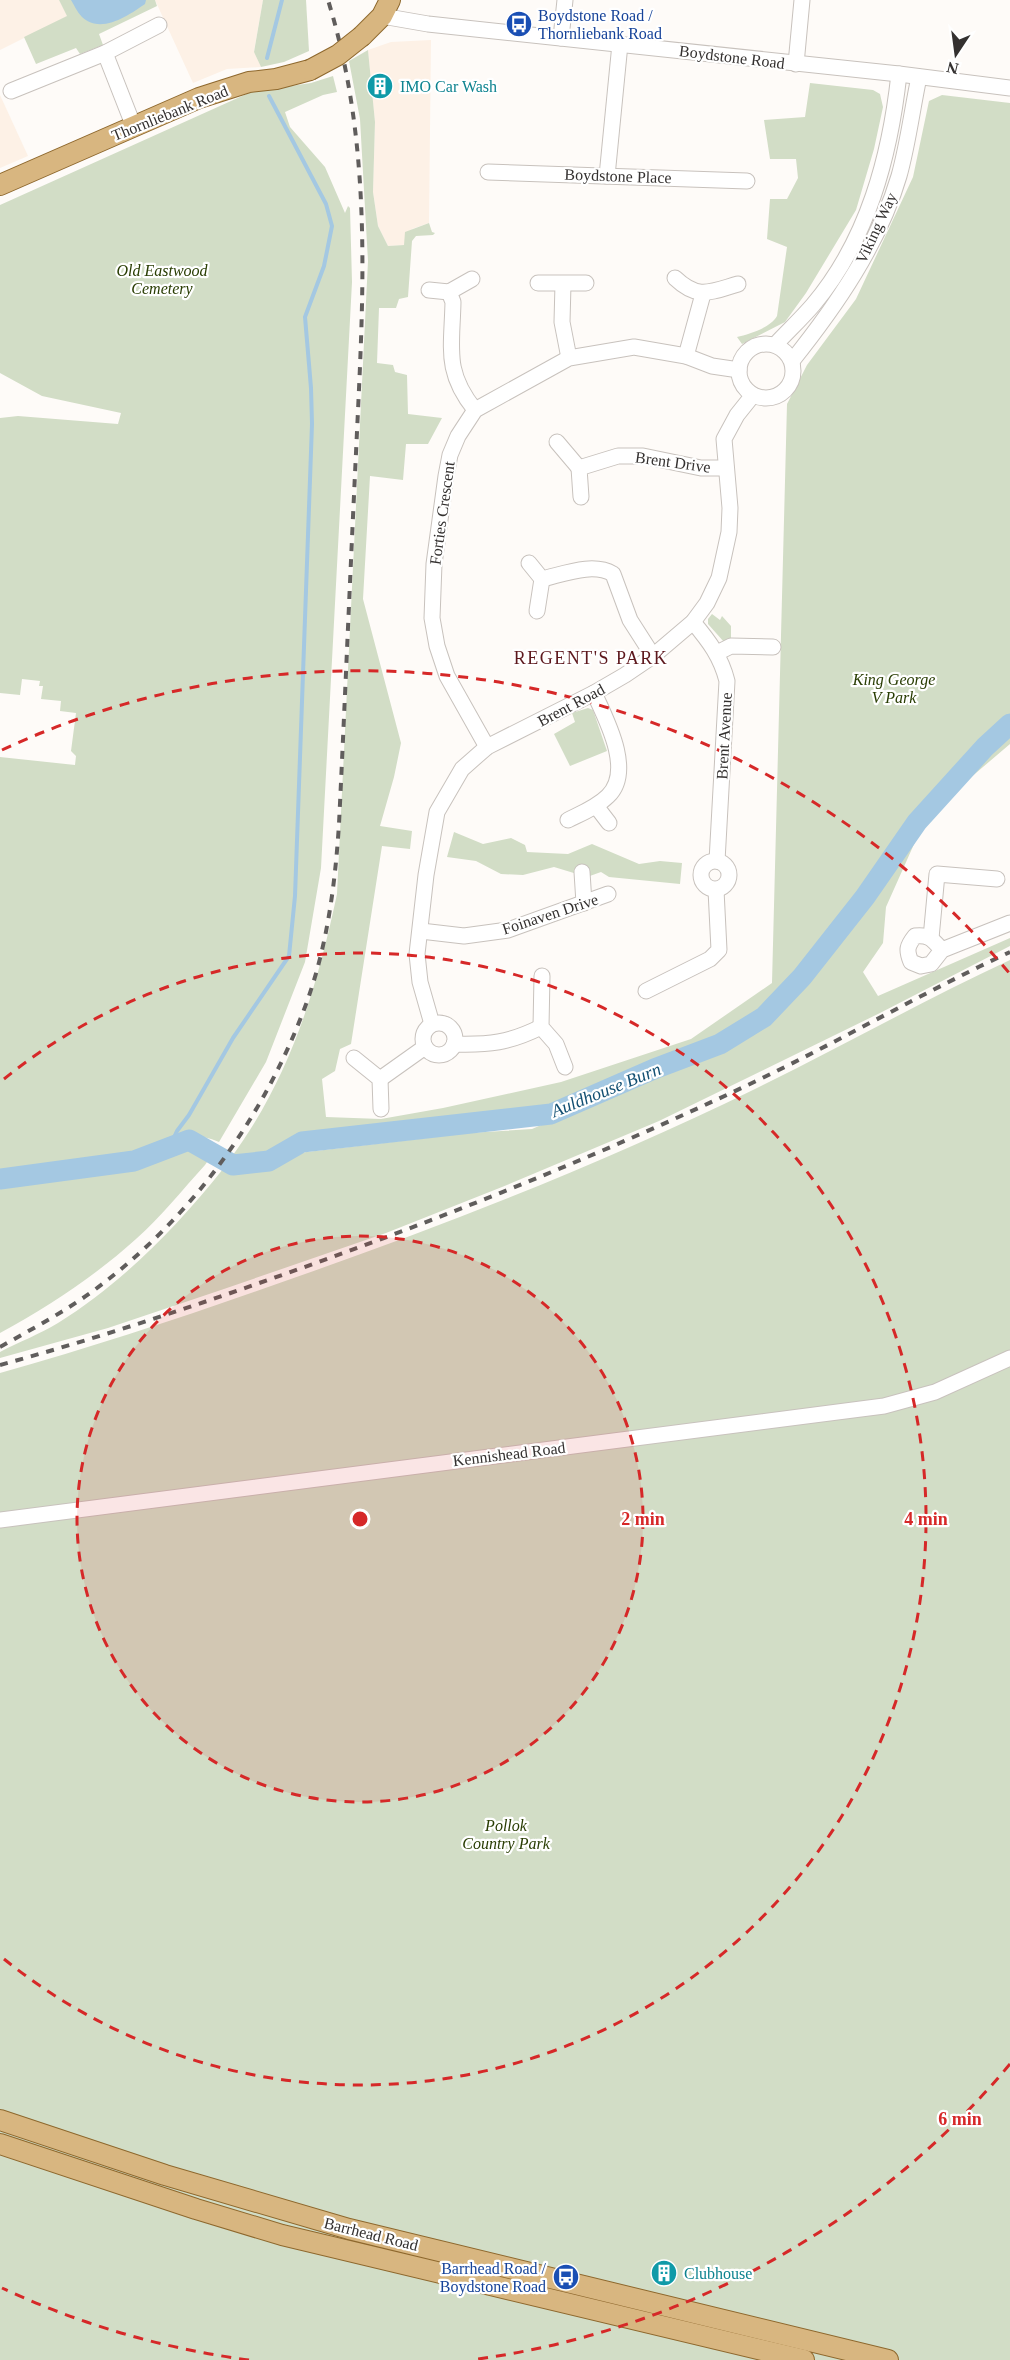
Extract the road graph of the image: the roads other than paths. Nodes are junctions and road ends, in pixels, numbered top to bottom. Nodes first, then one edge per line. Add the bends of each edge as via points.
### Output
1 (565, 0) edge
2 (802, 0) edge
3 (386, 8) edge
4 (159, 25) dead end
5 (561, 38) junction
6 (620, 44) junction
7 (105, 53) junction
8 (795, 64) junction
9 (899, 74) junction
10 (919, 77) junction
11 (1010, 88) edge
12 (11, 92) dead end
13 (134, 127) junction
14 (488, 172) dead end
15 (607, 176) junction
16 (747, 181) dead end
17 (0, 185) edge
18 (675, 278) dead end
19 (471, 279) dead end
20 (585, 282) dead end
21 (538, 283) dead end
22 (563, 284) junction
23 (738, 284) dead end
24 (429, 290) dead end
25 (449, 292) junction
26 (703, 294) junction
27 (775, 345) junction
28 (686, 356) junction
29 (569, 358) junction
30 (792, 361) junction
31 (739, 370) junction
32 (753, 395) junction
33 (475, 410) junction
34 (557, 442) dead end
35 (579, 468) junction
36 (726, 468) junction
37 (580, 497) dead end
38 (529, 563) dead end
39 (542, 579) junction
40 (537, 611) dead end
41 (693, 622) junction
42 (773, 647) dead end
43 (717, 653) junction
44 (653, 656) junction
45 (594, 693) junction
46 (487, 747) junction
47 (596, 806) junction
48 (568, 820) dead end
49 (609, 823) dead end
50 (582, 872) dead end
51 (997, 879) dead end
52 (608, 894) dead end
53 (584, 903) junction
54 (1010, 923) edge
55 (421, 931) junction
56 (931, 938) junction
57 (942, 950) junction
58 (542, 976) dead end
59 (645, 991) dead end
60 (432, 1024) junction
61 (541, 1026) junction
62 (454, 1044) junction
63 (425, 1047) junction
64 (354, 1059) dead end
65 (565, 1067) dead end
66 (380, 1079) junction
67 (381, 1109) dead end
68 (1010, 1358) edge
69 (0, 1520) edge
70 (0, 2120) edge
71 (0, 2144) edge
72 (804, 2360) edge
73 (888, 2360) edge

1 - 5 street
2 - 8 street
3 - 5 street, Boydstone Road via 428,24
3 - 13 main road, Thornliebank Road, bridge via 362,36 310,70 224,89
4 - 7 street
5 - 6 street, Boydstone Road
6 - 8 street, Boydstone Road
6 - 15 street
7 - 12 street
7 - 13 street
8 - 9 street, Boydstone Road
9 - 10 street, Boydstone Road
9 - 27 street, Viking Way via 887,152 870,206 850,248 814,304
10 - 11 street, Boydstone Road
10 - 30 street, Viking Way via 899,176 886,210 860,263 826,318
13 - 17 main road, Thornliebank Road
14 - 15 street, Boydstone Place
15 - 16 street, Boydstone Place
18 - 26 street via 686,288
19 - 25 street
20 - 22 street
21 - 22 street
22 - 29 street via 562,322
23 - 26 street
24 - 25 street
25 - 33 street via 453,302 452,370 464,397
26 - 28 street
27 - 30 street
27 - 31 street via 752,348
28 - 29 street, Forties Crescent via 634,347
28 - 31 street, Forties Crescent via 712,366
29 - 33 street, Forties Crescent
30 - 32 street via 792,381 785,391 770,399
31 - 32 street via 744,388
32 - 36 street, Brent Road via 724,439
33 - 46 street, Forties Crescent via 450,455 434,564 432,618 447,676
34 - 35 street
35 - 36 street, Brent Drive via 618,456 644,456 701,468
35 - 37 street
36 - 41 street, Brent Road via 730,508 719,578
38 - 39 street
39 - 40 street
39 - 44 street via 581,570 600,569 613,574 630,620
41 - 43 street, Brent Avenue
41 - 44 street, Brent Road
42 - 43 street via 731,646
43 - 59 street, Brent Avenue via 727,681 717,861 709,862 701,873 705,885 716,890 719,950 710,959
44 - 45 street, Brent Road
45 - 46 street, Brent Road
45 - 47 street via 618,755 618,777 611,794
46 - 55 street, Brent Road via 462,769 437,812
47 - 48 street
47 - 49 street
50 - 53 street
51 - 56 street via 937,874
52 - 53 street, Foinaven Drive
53 - 55 street, Foinaven Drive via 508,930 465,936
54 - 57 street
55 - 60 street, Brent Road via 417,954 420,982
56 - 57 street
56 - 57 street via 915,936 907,945 911,962 931,964
58 - 61 street
60 - 62 street via 442,1023 451,1029
60 - 63 street via 423,1037
61 - 62 street via 519,1038 495,1044
61 - 65 street via 556,1044
62 - 63 street via 448,1052 438,1054
63 - 66 street
64 - 66 street
66 - 67 street
68 - 69 street, Kennishead Road via 935,1392 884,1406
70 - 73 main road, Barrhead Road via 165,2175 338,2226
71 - 72 main road, Barrhead Road via 282,2235

